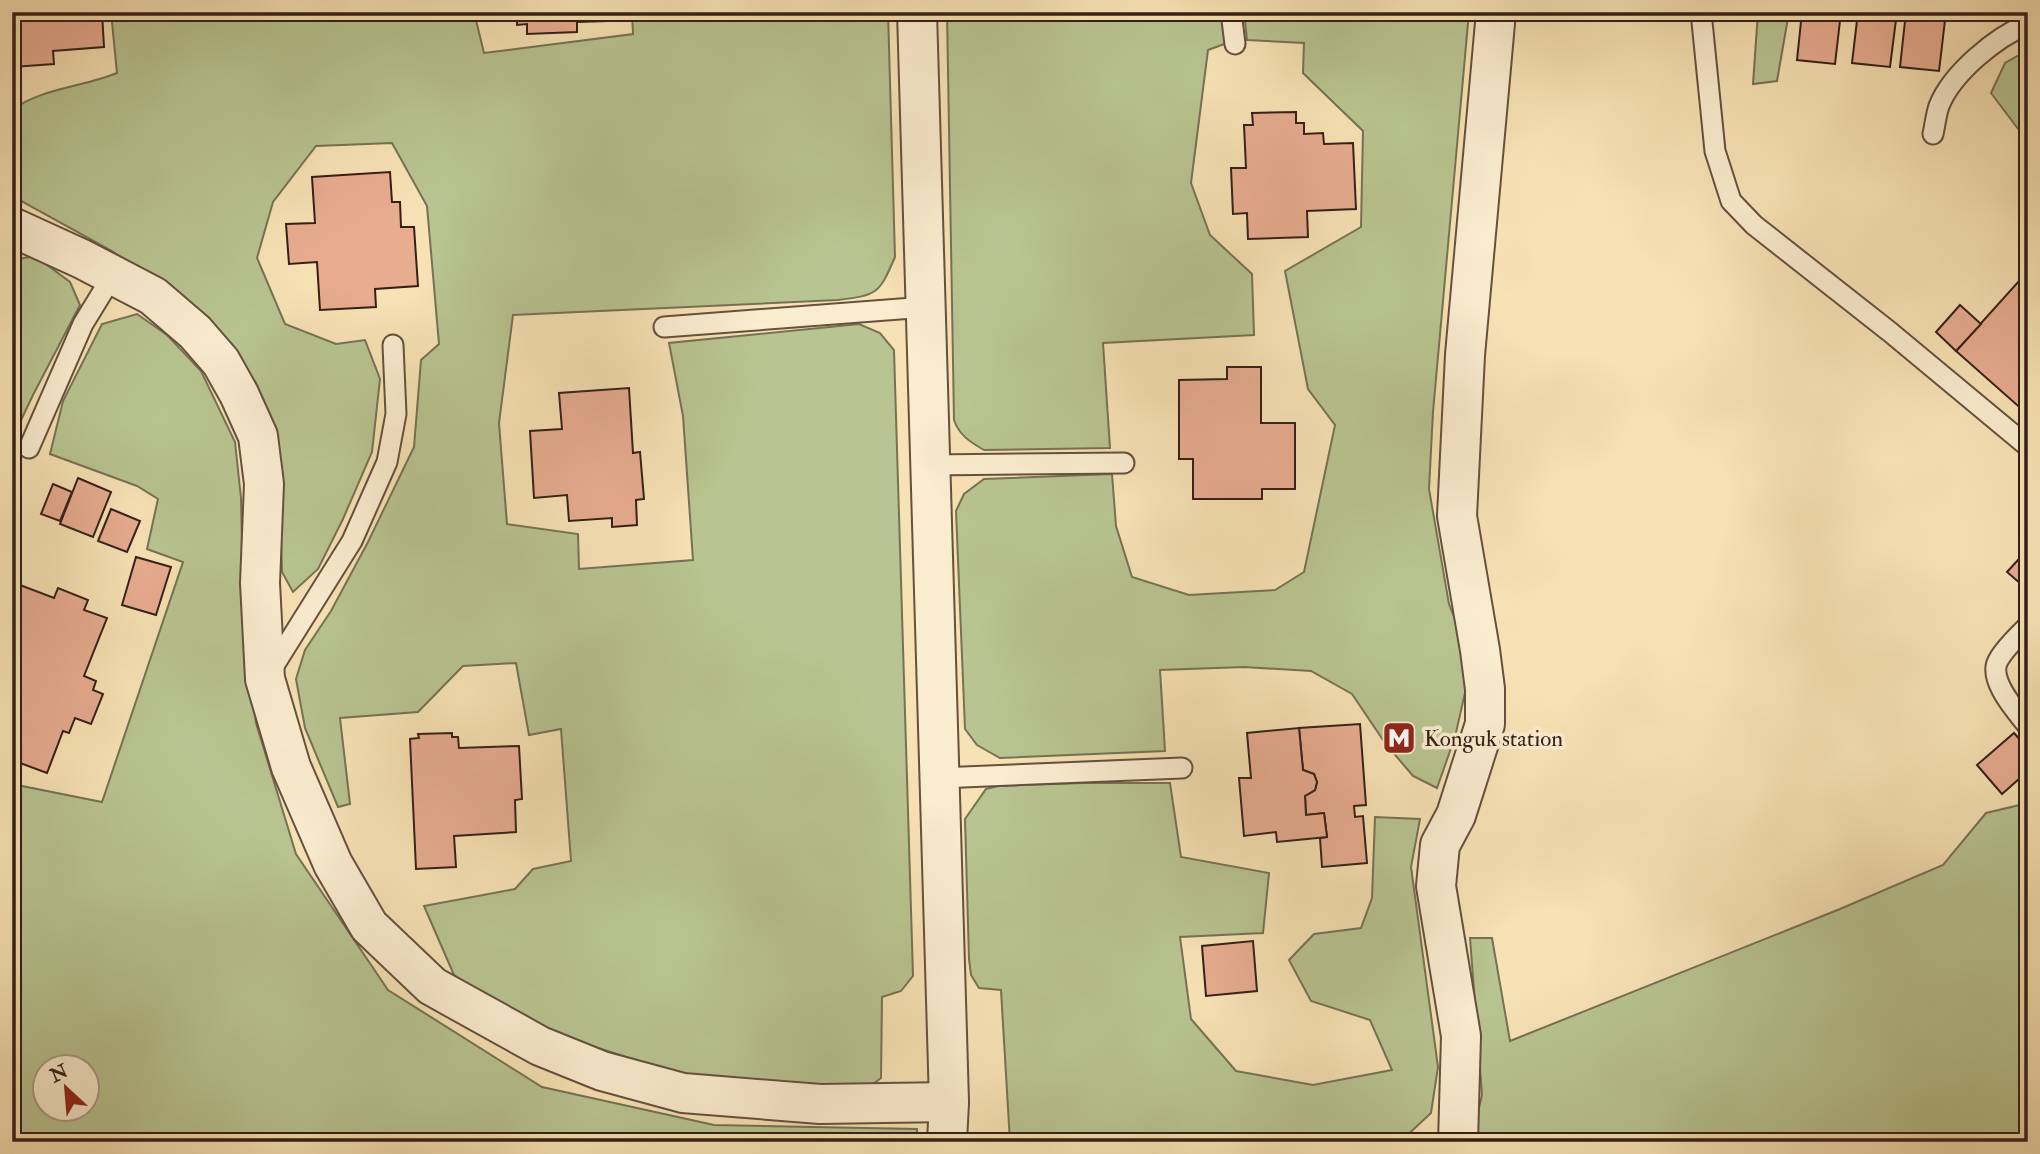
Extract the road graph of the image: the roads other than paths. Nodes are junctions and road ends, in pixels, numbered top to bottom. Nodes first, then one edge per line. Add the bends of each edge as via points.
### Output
1 (917, 12) edge
2 (1231, 12) edge
3 (1496, 12) edge
4 (1701, 12) edge
5 (2028, 24) edge
6 (1236, 44) dead end
7 (1933, 134) dead end
8 (13, 228) edge
9 (113, 275) junction
10 (926, 307) junction
11 (664, 327) dead end
12 (393, 345) dead end
13 (2026, 445) edge
14 (29, 448) dead end
15 (1124, 463) dead end
16 (930, 465) junction
17 (2028, 626) edge
18 (265, 679) junction
19 (2028, 726) edge
20 (1182, 768) dead end
21 (939, 778) junction
22 (949, 1102) junction
23 (947, 1142) edge
24 (1458, 1142) edge

1 - 10 street
2 - 6 lane
3 - 24 street via 1465,355 1457,516 1480,650 1485,724 1456,815 1440,845 1437,886 1461,1036
4 - 13 lane via 1716,150 1731,201 1754,225
5 - 7 lane via 2010,31 1967,64 1940,105
8 - 9 street
9 - 14 lane via 83,324
9 - 18 street via 153,296 195,332 221,362 258,436 264,484 260,583
10 - 11 lane
10 - 16 street
12 - 18 lane via 396,414 387,462 352,541
15 - 16 lane
16 - 21 street
17 - 19 lane via 1997,661 1995,674 2009,703
18 - 22 street via 291,767 333,864 369,926 432,986 540,1046 602,1071 683,1093 820,1104
20 - 21 lane
21 - 22 street
22 - 23 street

